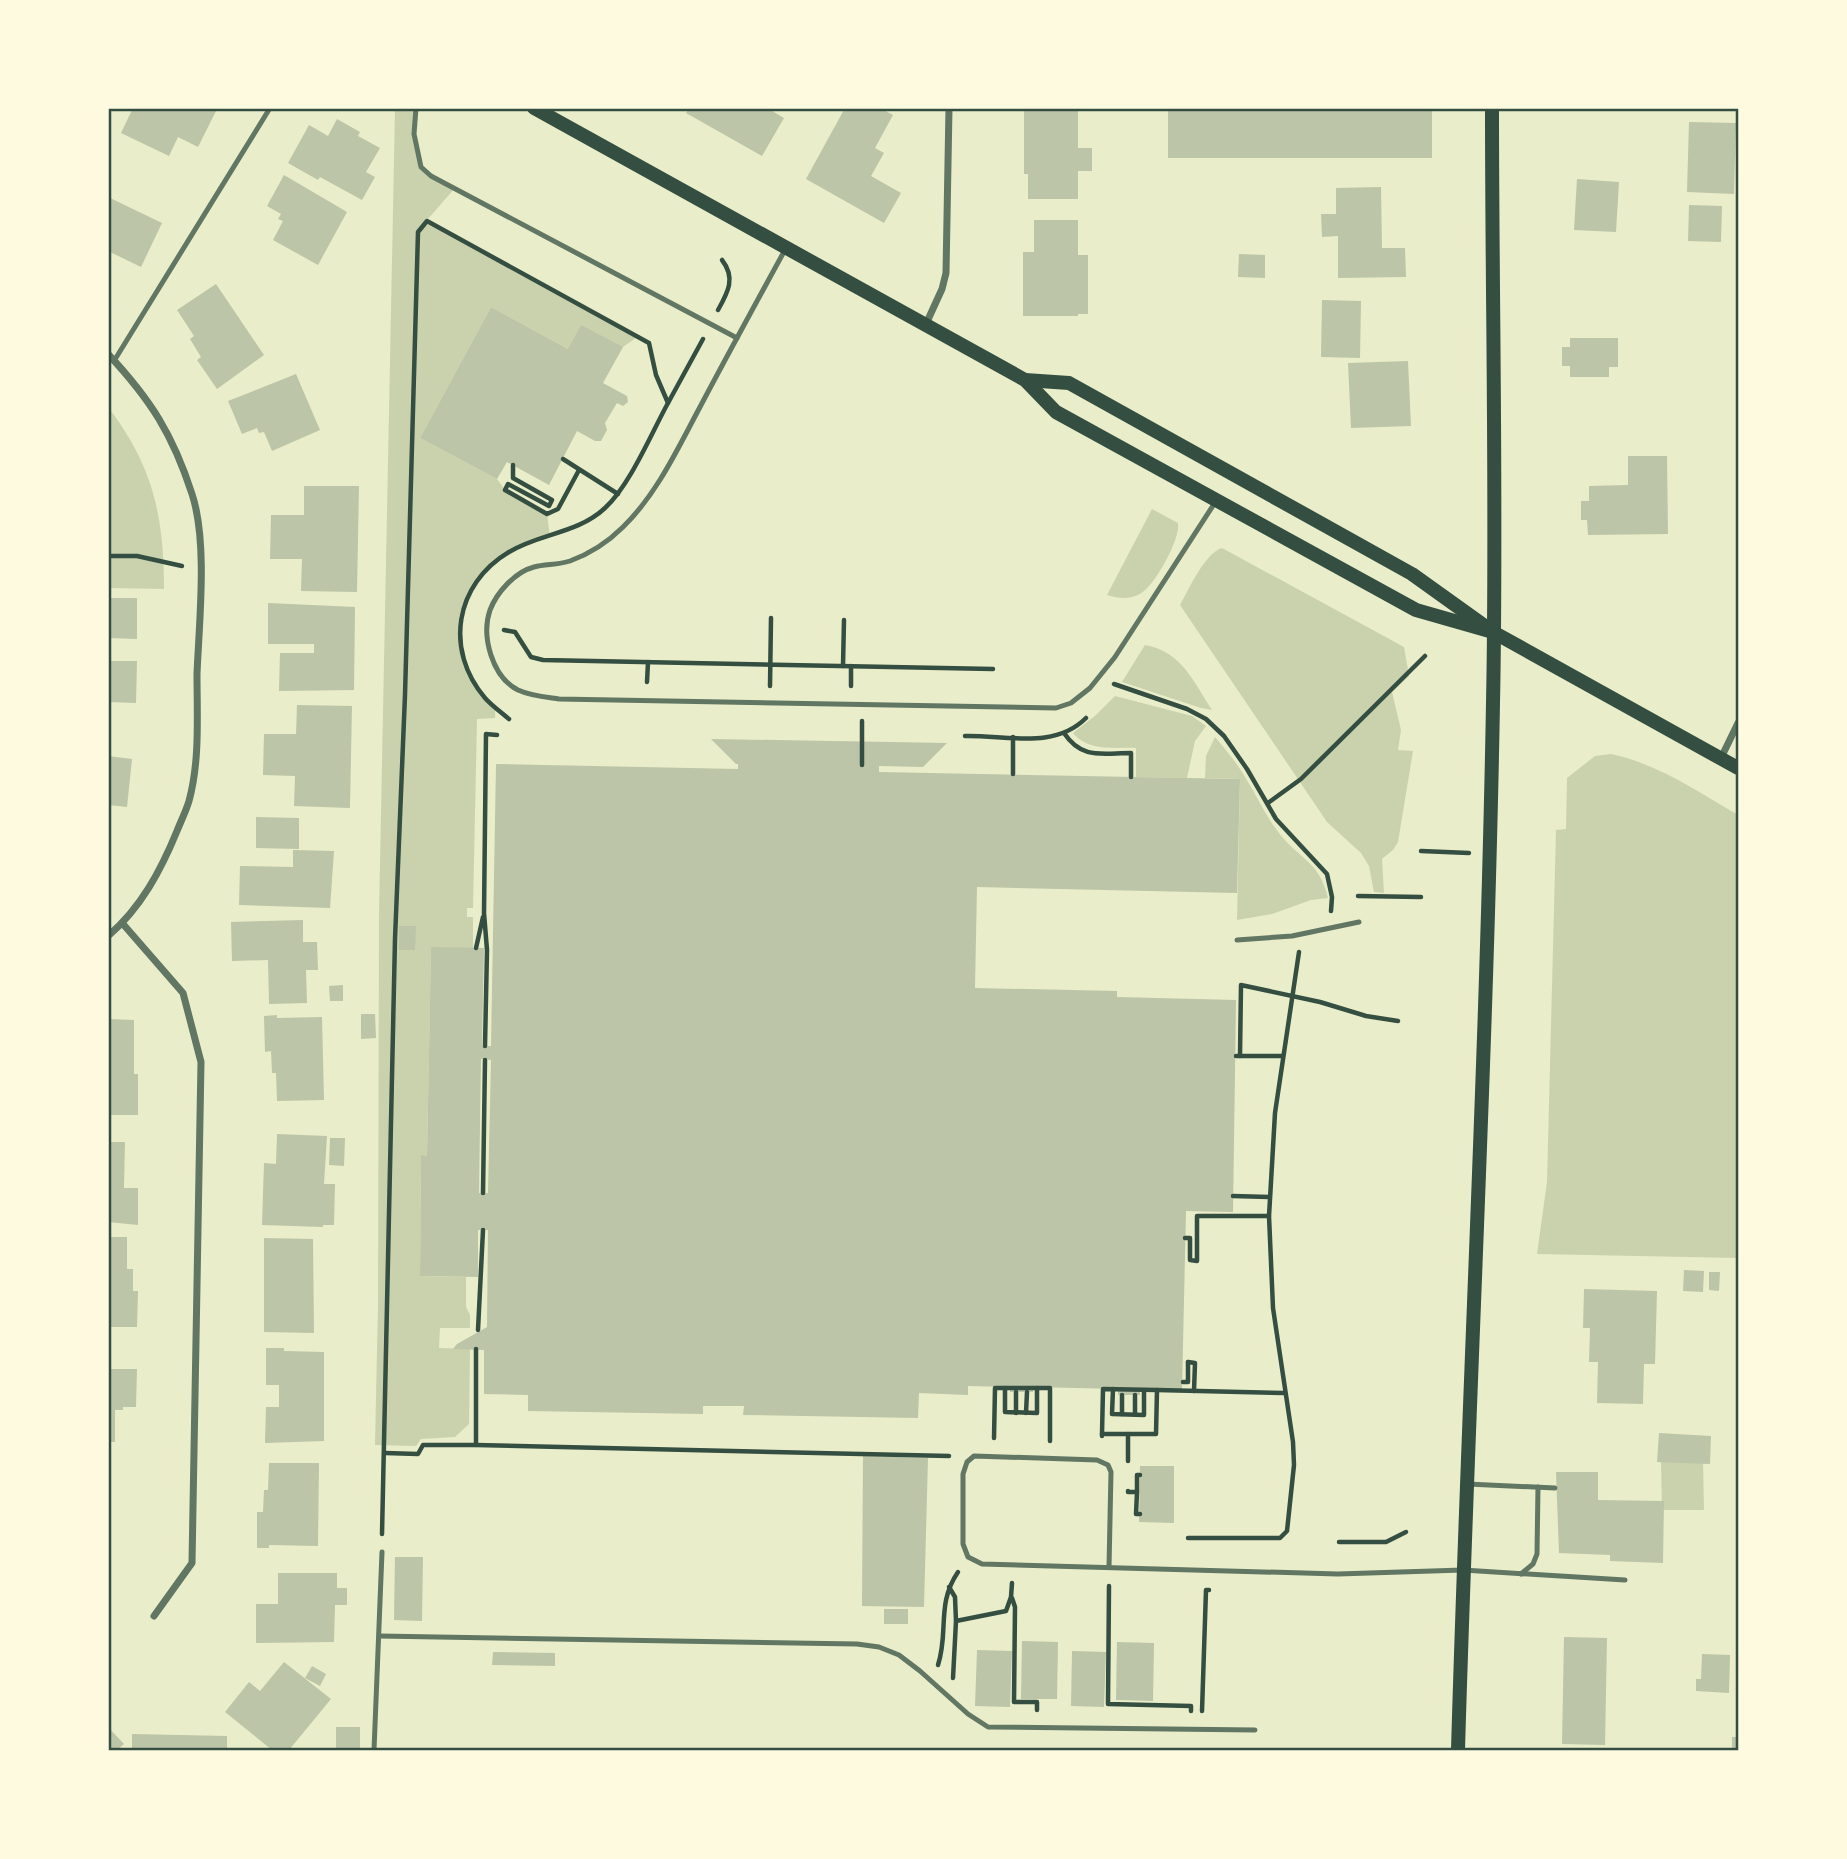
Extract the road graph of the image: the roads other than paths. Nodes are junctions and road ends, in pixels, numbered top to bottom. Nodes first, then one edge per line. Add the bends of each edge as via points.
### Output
1 (270, 108) edge
2 (416, 108) edge
3 (534, 108) edge
4 (949, 108) edge
5 (1492, 108) edge
6 (786, 248) junction
7 (926, 324) junction
8 (737, 338) junction
9 (111, 358) edge
10 (1025, 380) junction
11 (1216, 500) junction
12 (1493, 632) junction
13 (1738, 723) edge
14 (1721, 758) junction
15 (1738, 768) edge
16 (1359, 922) dead end
17 (123, 924) junction
18 (108, 936) edge
19 (1237, 940) dead end
20 (1467, 1484) junction
21 (1538, 1487) junction
22 (1555, 1488) dead end
23 (382, 1552) road end
24 (1109, 1567) junction
25 (1463, 1570) junction
26 (1521, 1574) junction
27 (1625, 1580) dead end
28 (154, 1616) dead end
29 (379, 1636) junction
30 (1255, 1730) dead end
31 (374, 1751) edge
32 (1458, 1751) edge

1 - 9 lane
2 - 8 lane via 414,134 421,167 431,176
3 - 6 main road
4 - 7 street via 946,273
5 - 12 main road
6 - 7 main road
6 - 8 lane
7 - 10 main road
8 - 11 lane via 640,510 594,549 569,561 533,567 503,588 490,610 488,644 495,665 515,689 559,699 1056,708 1090,688 1115,657
9 - 17 street via 153,406 168,432 193,496 200,569 195,759 189,801 159,873
10 - 11 main road via 1056,412
10 - 12 main road via 1069,383 1412,574
11 - 12 main road via 1416,610
12 - 14 main road
12 - 20 main road
13 - 14 street
14 - 15 main road
16 - 19 lane via 1300,935
17 - 18 street
17 - 28 street via 183,993 201,1062 192,1563
20 - 21 lane
20 - 25 main road
21 - 22 lane
21 - 26 lane via 1537,1554
23 - 29 lane
24 - 24 lane via 1108,1465 1097,1460 974,1456 967,1462 962,1474 962,1544 968,1557 982,1564
24 - 25 lane via 1338,1574
25 - 26 lane
25 - 32 main road
26 - 27 lane
29 - 30 lane via 857,1644 899,1655 988,1727
29 - 31 lane

